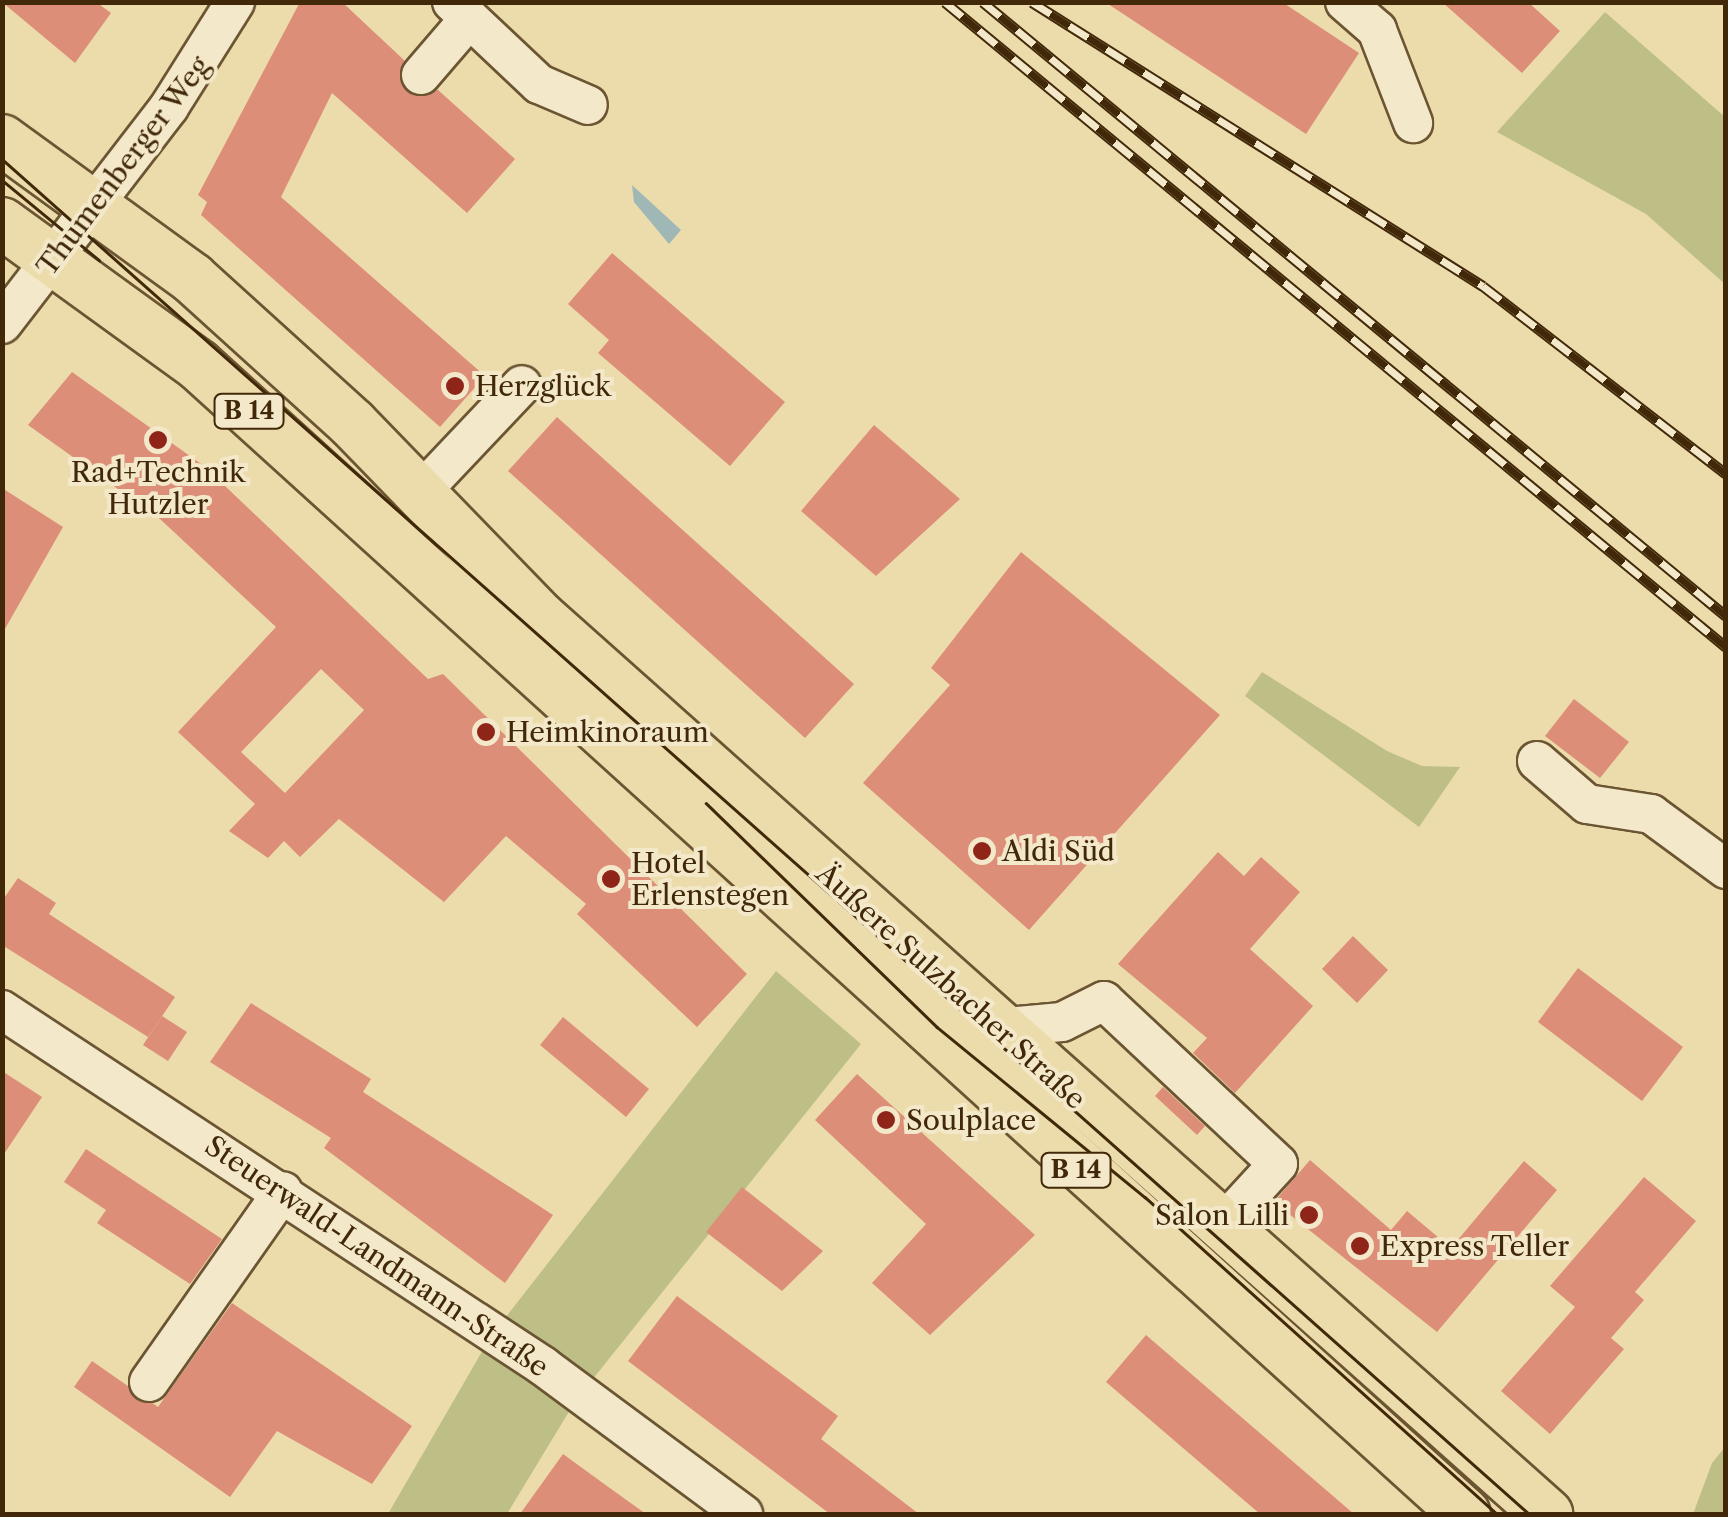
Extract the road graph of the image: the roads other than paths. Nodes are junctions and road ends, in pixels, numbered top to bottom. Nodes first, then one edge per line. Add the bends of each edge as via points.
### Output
1 (235, 2) edge
2 (1345, 2) edge
3 (460, 11) edge
4 (421, 75) dead end
5 (588, 105) dead end
6 (1413, 123) dead end
7 (2, 140) edge
8 (99, 204) junction
9 (2, 223) edge
10 (57, 257) junction
11 (2, 324) edge
12 (522, 385) dead end
13 (418, 495) junction
14 (1537, 761) dead end
15 (1726, 869) edge
16 (830, 877) junction
17 (795, 915) junction
18 (2, 1010) edge
19 (996, 1028) junction
20 (283, 1190) junction
21 (1220, 1227) junction
22 (149, 1382) dead end
23 (1406, 1394) junction
24 (1375, 1436) junction
25 (1514, 1504) edge
26 (743, 1514) edge
27 (1466, 1514) edge

1 - 8 street, Thumenberger Weg
2 - 6 street via 1377,30
3 - 4 street
3 - 5 street via 539,84
7 - 8 main road, B 14
8 - 10 street, Thumenberger Weg
8 - 13 main road, Äußere Sulzbacher Straße / B 14 via 300,376
9 - 10 main road, B 14
10 - 11 street, Thumenberger Weg
10 - 17 main road, Äußere Sulzbacher Straße / B 14 via 346,496
12 - 13 street
13 - 16 main road, Äußere Sulzbacher Straße / B 14
14 - 15 street via 1588,804 1650,814
16 - 17 street
16 - 19 main road, Äußere Sulzbacher Straße / B 14
17 - 24 main road, Äußere Sulzbacher Straße / B 14
18 - 20 street, Steuerwald-Landmann-Straße
19 - 21 main road, Äußere Sulzbacher Straße / B 14
19 - 21 street via 1062,1022 1104,1000 1278,1164
20 - 22 street
20 - 26 street, Steuerwald-Landmann-Straße
21 - 23 main road, Äußere Sulzbacher Straße / B 14
23 - 24 main road
23 - 25 main road, Äußere Sulzbacher Straße / B 14
24 - 27 main road, Äußere Sulzbacher Straße / B 14

